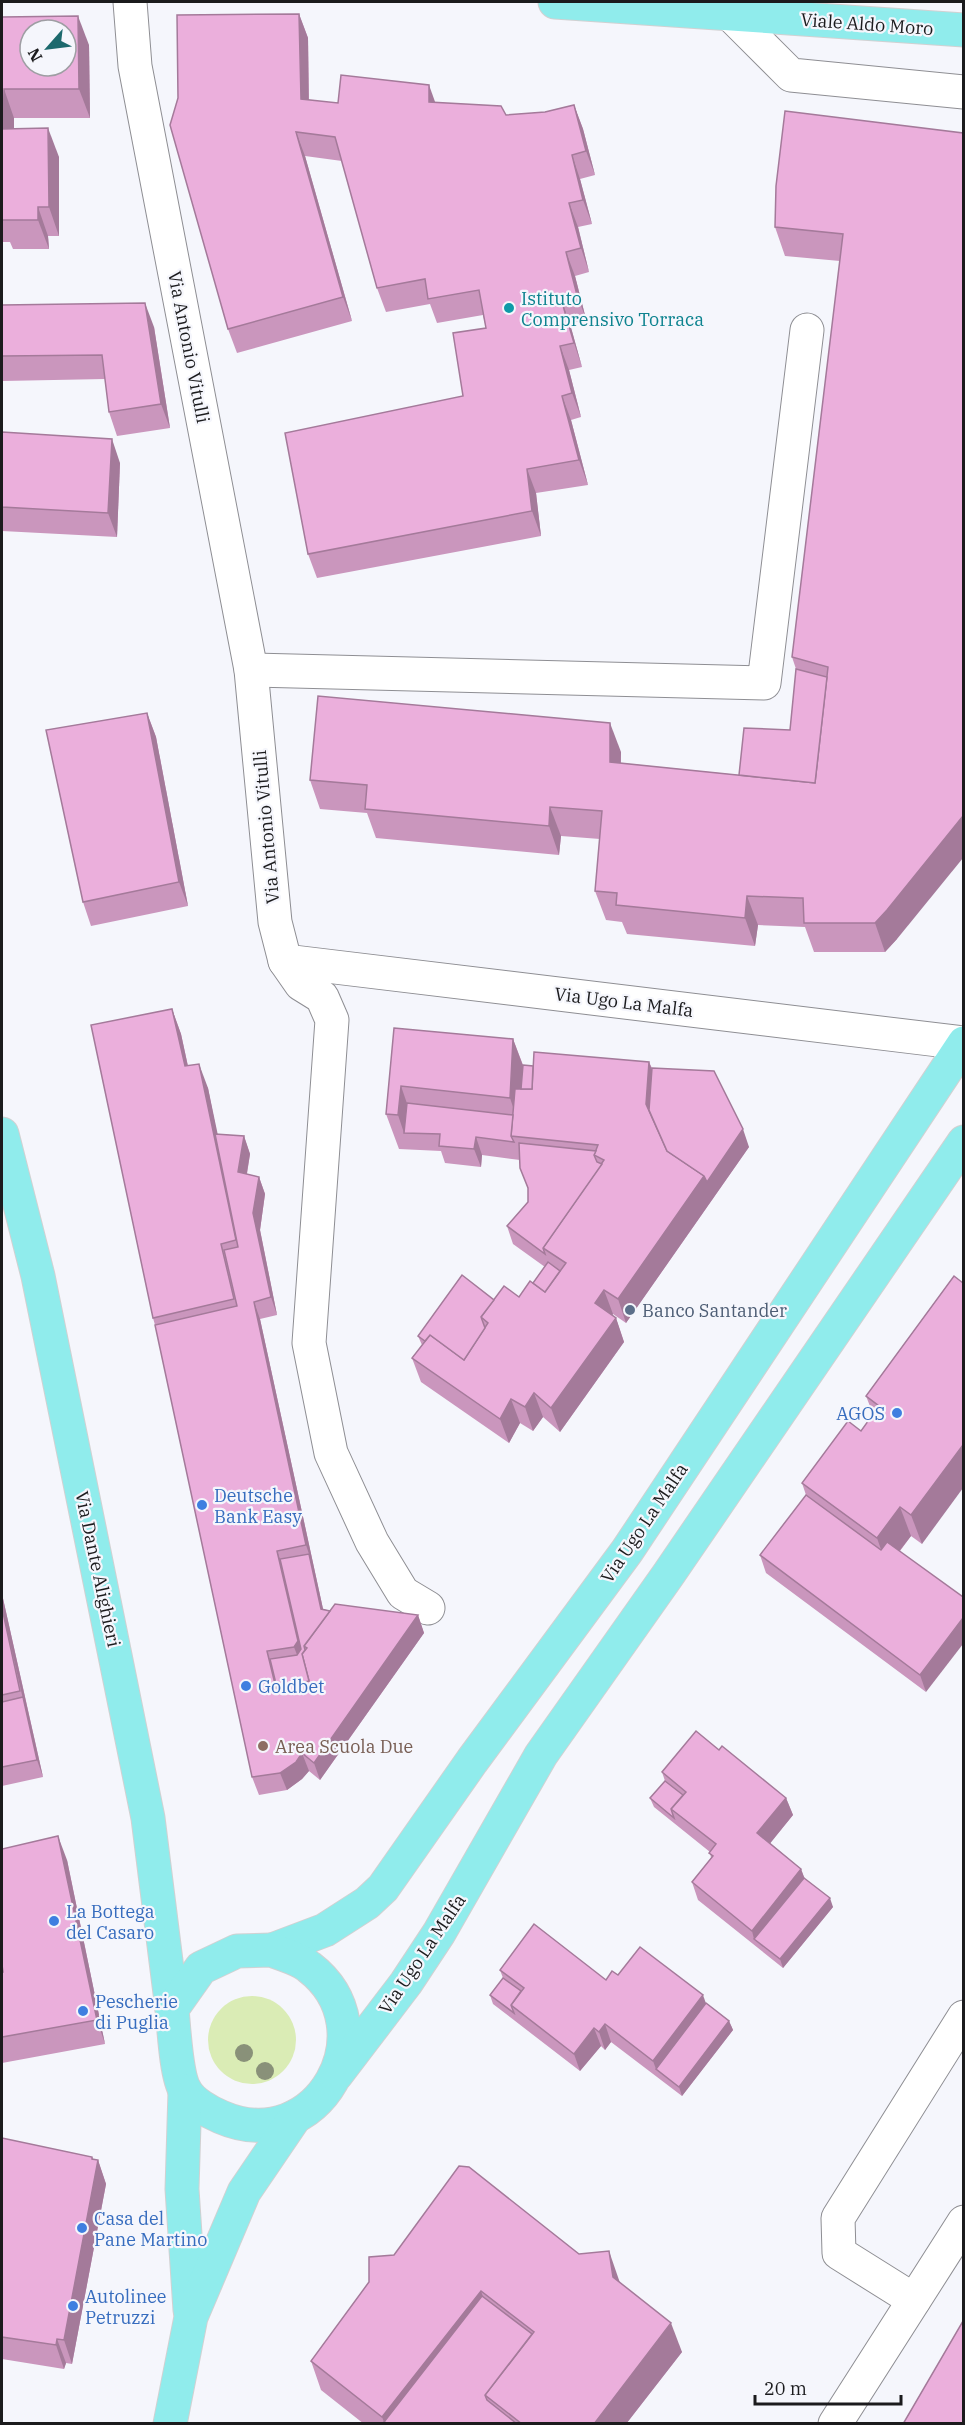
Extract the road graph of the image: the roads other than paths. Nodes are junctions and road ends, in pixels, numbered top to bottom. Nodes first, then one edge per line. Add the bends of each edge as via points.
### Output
1 (130, 2) edge
2 (555, 2) edge
3 (730, 14) junction
4 (963, 30) edge
5 (963, 92) edge
6 (807, 330) dead end
7 (251, 670) junction
8 (285, 962) junction
9 (963, 1043) edge
10 (2, 1134) edge
11 (963, 1142) edge
12 (428, 1608) dead end
13 (272, 1950) junction
14 (172, 2009) junction
15 (963, 2017) edge
16 (336, 2075) junction
17 (185, 2091) junction
18 (296, 2117) junction
19 (963, 2222) edge
20 (914, 2300) junction
21 (191, 2318) junction
22 (170, 2424) edge
23 (835, 2424) edge

1 - 7 street, Via Antonio Vitulli via 135,66
2 - 3 main road, Viale Aldo Moro
3 - 4 main road, Viale Aldo Moro
3 - 5 street via 791,75
6 - 7 street via 764,683
7 - 8 street, Via Antonio Vitulli via 275,922
8 - 9 street, Via Ugo La Malfa
8 - 12 street, Via Antonio Vitulli via 301,984 322,996 332,1020 309,1343 332,1454 372,1542 403,1593
9 - 13 main road, Via Ugo La Malfa via 627,1551 383,1887 367,1903 325,1930
10 - 14 main road, Via Dante Alighieri via 38,1276 148,1818
11 - 16 main road, Via Ugo La Malfa via 542,1755 439,1933
13 - 14 main road via 237,1951 201,1968
13 - 16 main road via 309,1966 330,1989 342,2016 345,2046
14 - 17 main road
15 - 20 street via 838,2218 839,2253
16 - 18 main road via 320,2099
17 - 18 main road via 208,2112 237,2124 267,2126
17 - 21 main road via 182,2189
18 - 21 main road via 244,2192
19 - 20 street
20 - 23 street
21 - 22 main road

